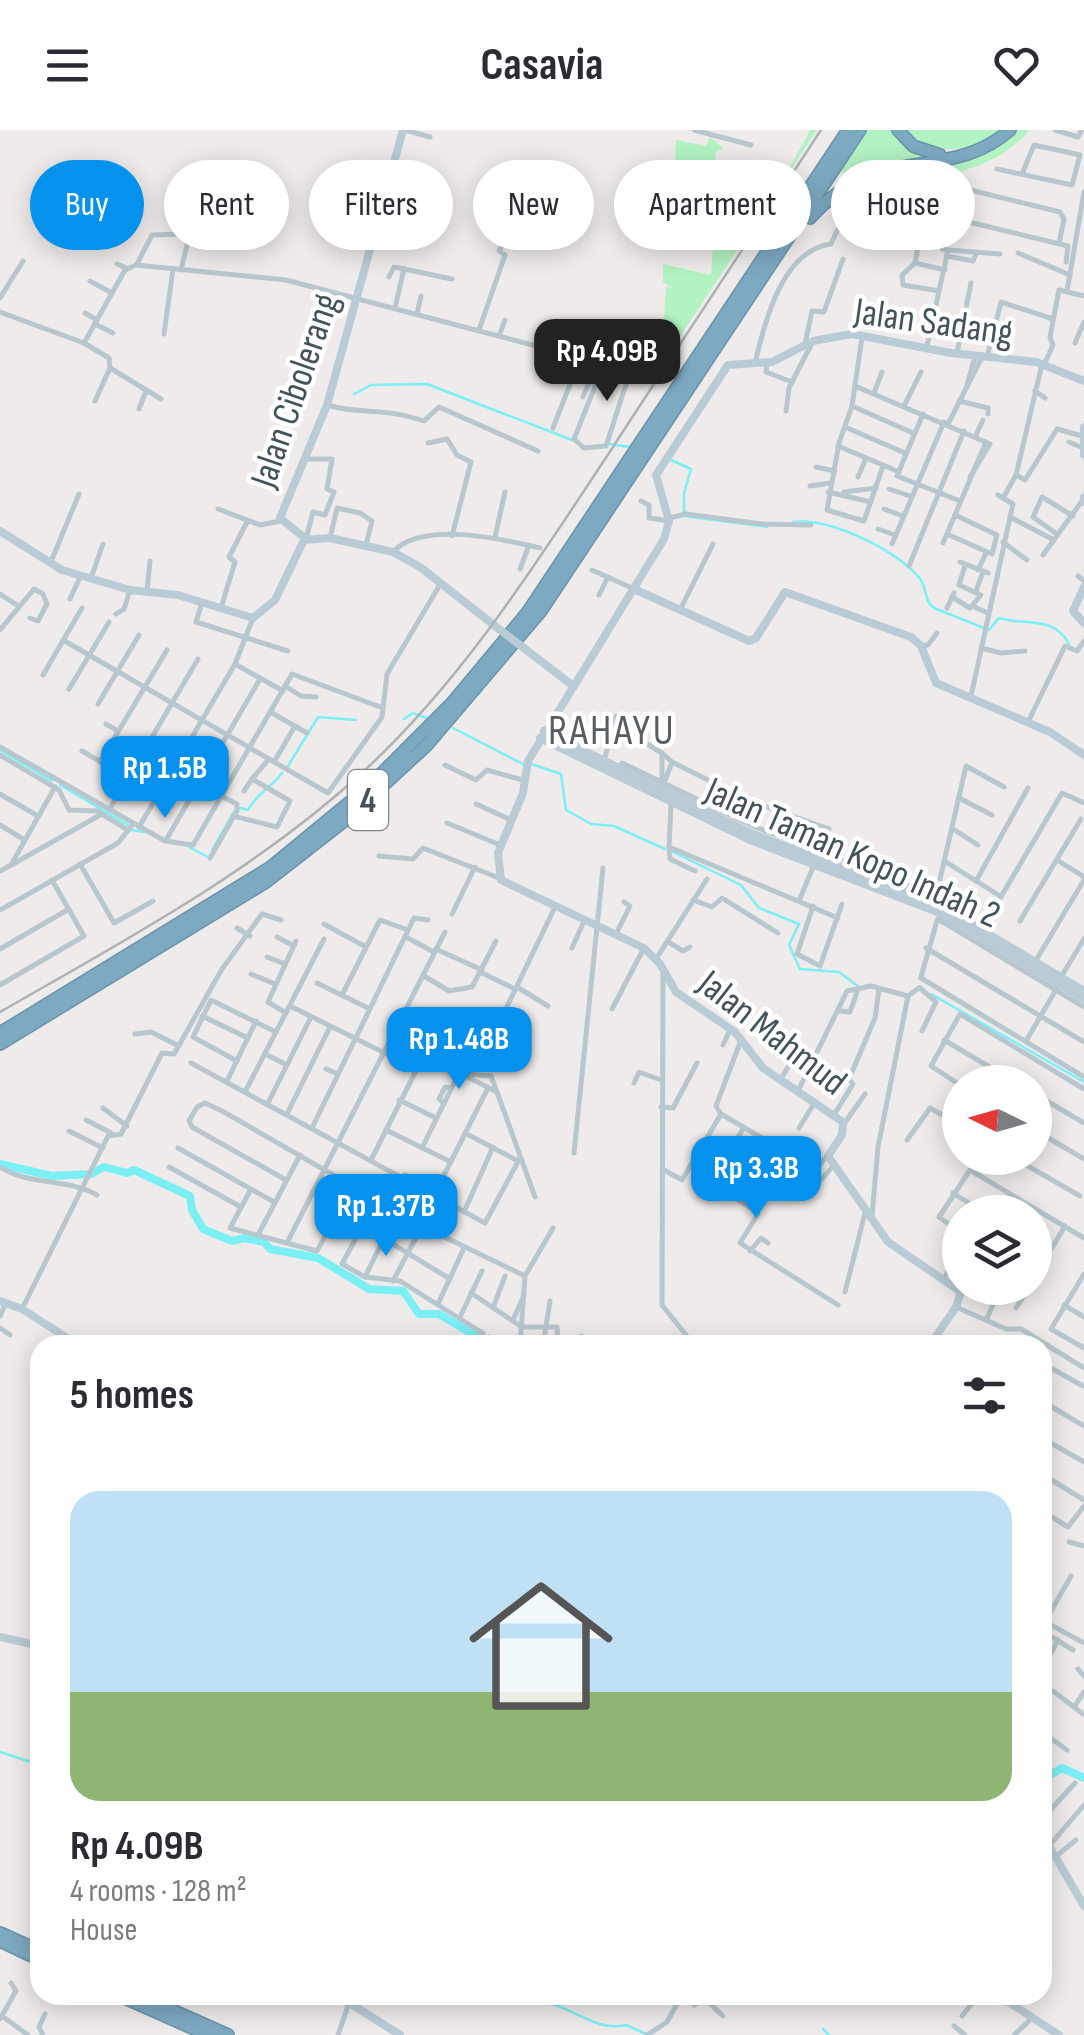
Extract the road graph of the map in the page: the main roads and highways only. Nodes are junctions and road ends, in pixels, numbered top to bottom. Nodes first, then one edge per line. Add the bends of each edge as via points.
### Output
1 (860, 130) edge
2 (898, 130) edge
3 (1008, 130) edge
4 (846, 132) edge
5 (734, 322) junction
6 (649, 442) junction
7 (640, 455) junction
8 (0, 1033) edge
9 (0, 1044) edge
10 (0, 1933) edge
11 (0, 1942) edge
12 (30, 1946) edge
13 (30, 1956) edge
14 (140, 2005) edge
15 (160, 2005) edge
16 (208, 2035) edge
17 (228, 2035) edge

1 - 5 highway, 4
2 - 3 highway via 912,146 942,156 978,149
3 - 5 highway via 974,154 890,166 838,190 809,218
4 - 6 highway, 4
5 - 6 highway, 4
6 - 7 highway, 4
7 - 8 highway, 4 via 496,653 354,799 223,899
7 - 9 highway, 4 via 510,652 392,779 266,882
10 - 12 highway
11 - 13 highway
14 - 16 highway
15 - 17 highway

